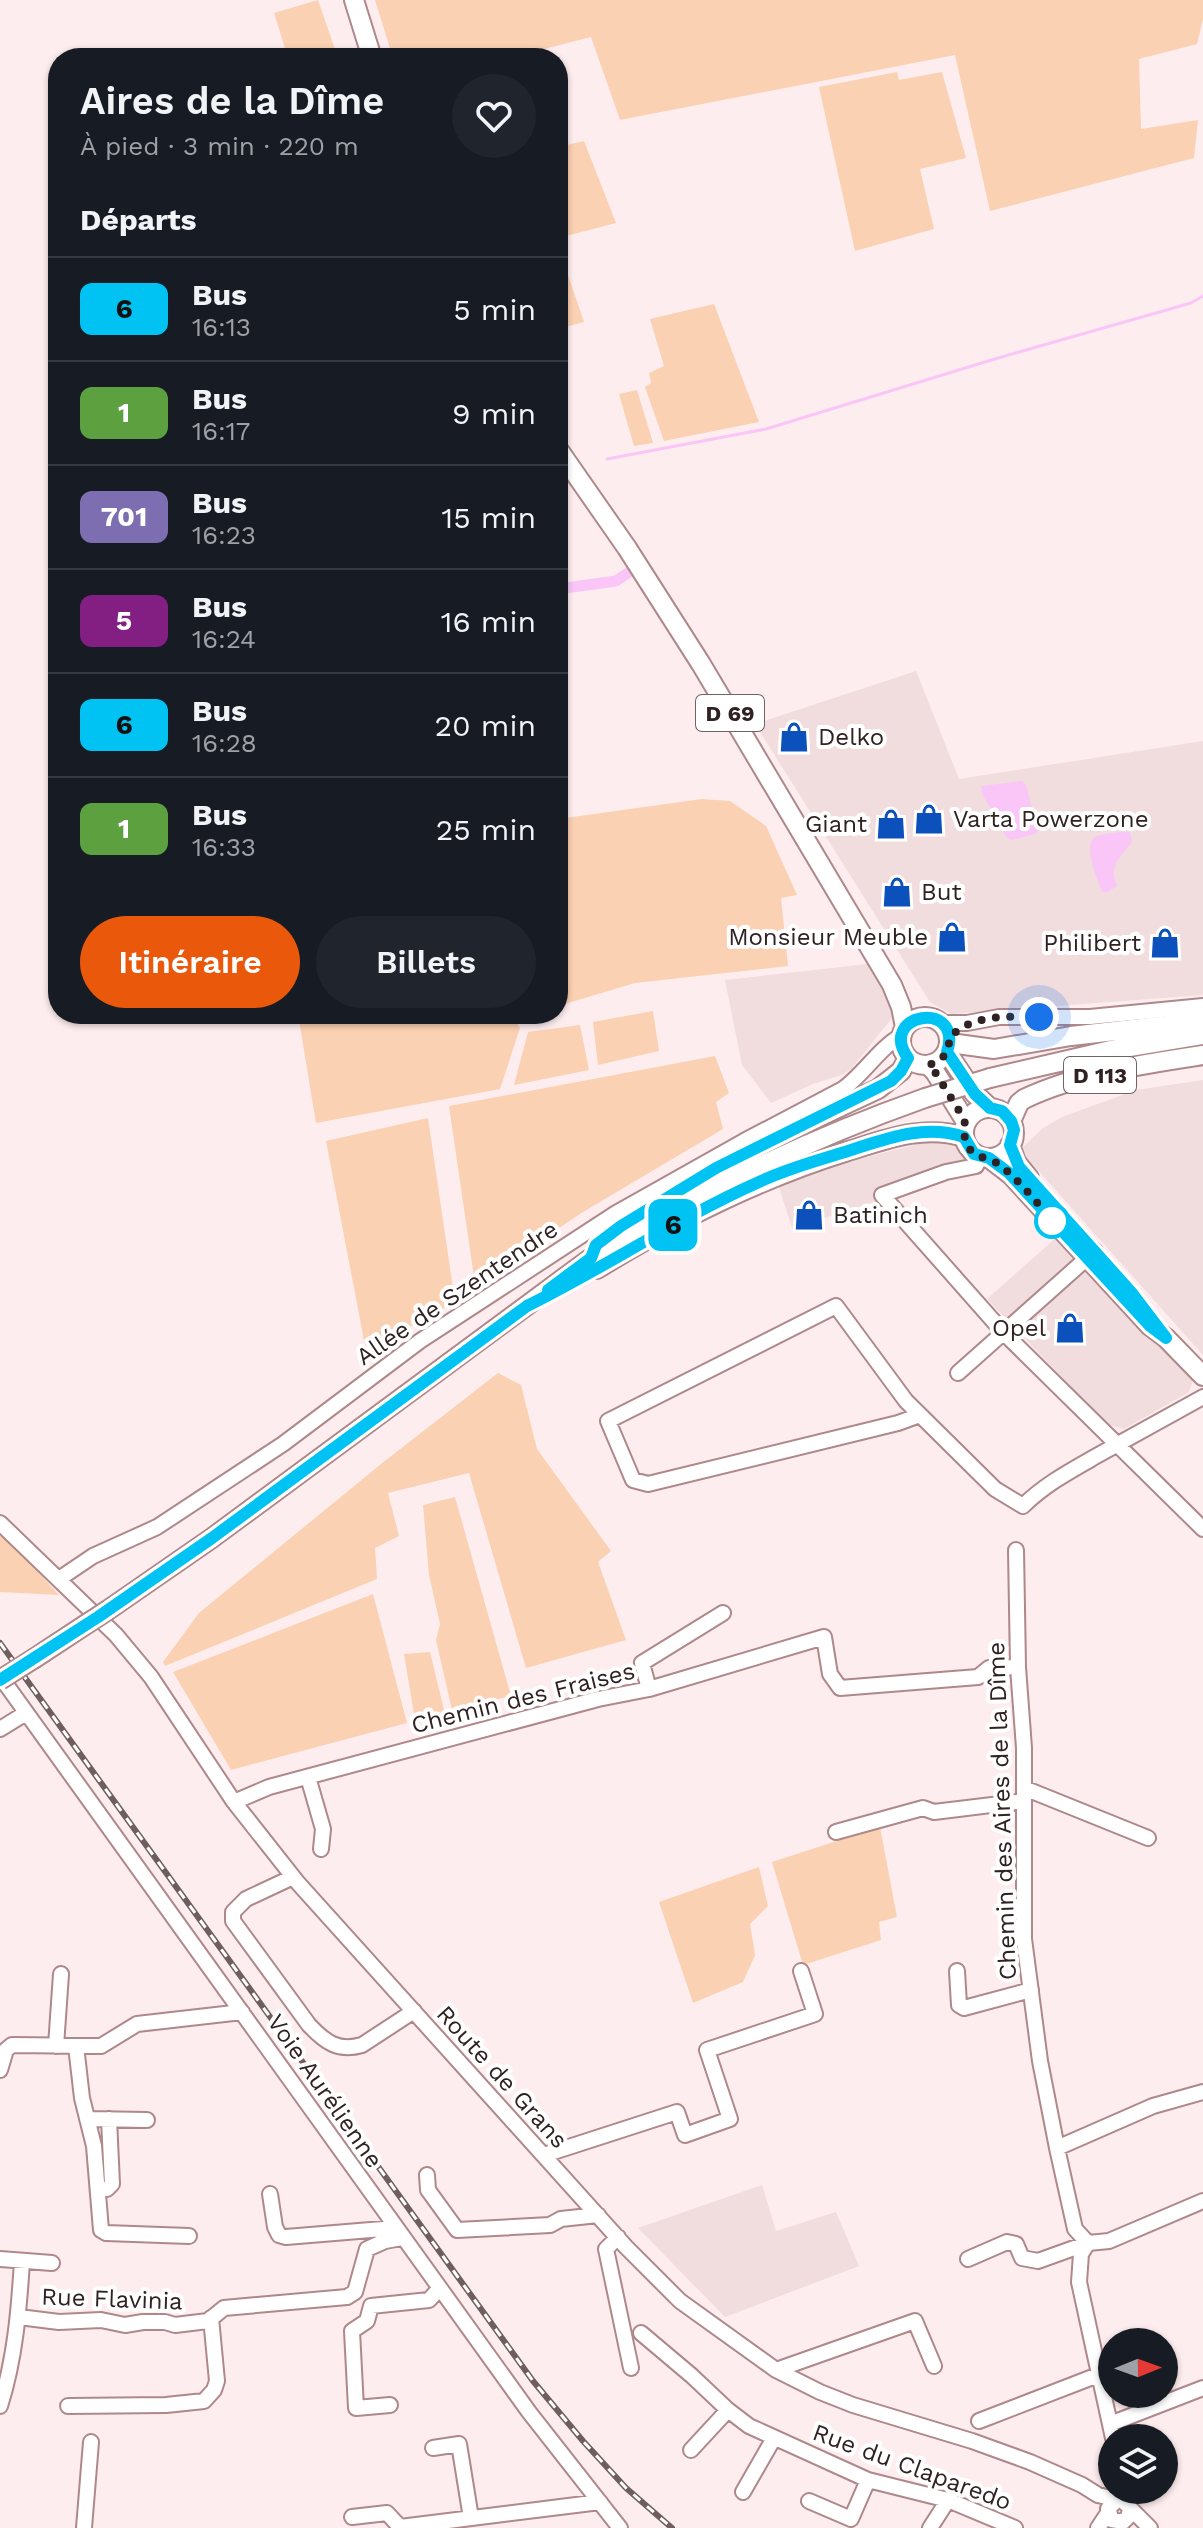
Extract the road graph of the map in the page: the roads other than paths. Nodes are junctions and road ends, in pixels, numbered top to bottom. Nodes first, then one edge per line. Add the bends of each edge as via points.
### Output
1 (357, 0) edge
2 (369, 48) edge
3 (568, 463) edge
4 (892, 985) junction
5 (1203, 1006) edge
6 (923, 1017) junction
7 (1203, 1021) edge
8 (1203, 1035) edge
9 (947, 1039) junction
10 (904, 1043) junction
11 (1203, 1055) edge
12 (928, 1065) junction
13 (990, 1108) junction
14 (1011, 1121) junction
15 (965, 1130) junction
16 (1010, 1145) junction
17 (985, 1157) junction
18 (1066, 1228) junction
19 (1091, 1255) junction
20 (591, 1258) junction
21 (527, 1306) junction
22 (1004, 1333) junction
23 (958, 1373) dead end
24 (1203, 1376) edge
25 (1203, 1397) edge
26 (906, 1401) junction
27 (920, 1415) junction
28 (898, 1423) junction
29 (1117, 1443) junction
30 (0, 1523) edge
31 (1203, 1529) edge
32 (1016, 1550) dead end
33 (59, 1579) junction
34 (723, 1613) dead end
35 (1018, 1667) junction
36 (0, 1678) edge
37 (649, 1689) junction
38 (26, 1713) junction
39 (0, 1729) edge
40 (308, 1777) junction
41 (1024, 1795) junction
42 (234, 1802) junction
43 (836, 1832) dead end
44 (1148, 1838) dead end
45 (321, 1849) dead end
46 (293, 1877) junction
47 (801, 1971) dead end
48 (957, 1971) dead end
49 (61, 1974) dead end
50 (1031, 1990) junction
51 (414, 2011) junction
52 (242, 2012) junction
53 (56, 2046) junction
54 (76, 2046) junction
55 (0, 2070) edge
56 (1203, 2092) edge
57 (87, 2119) junction
58 (109, 2119) junction
59 (147, 2120) dead end
60 (1057, 2148) junction
61 (544, 2155) junction
62 (427, 2175) dead end
63 (99, 2189) junction
64 (270, 2194) dead end
65 (1203, 2201) edge
66 (598, 2215) junction
67 (398, 2233) junction
68 (189, 2236) dead end
69 (618, 2237) junction
70 (1088, 2243) junction
71 (0, 2259) edge
72 (968, 2259) dead end
73 (22, 2261) junction
74 (52, 2263) dead end
75 (439, 2289) junction
76 (19, 2317) junction
77 (211, 2318) junction
78 (641, 2333) dead end
79 (934, 2366) dead end
80 (631, 2368) dead end
81 (776, 2370) junction
82 (1098, 2375) joint
83 (1203, 2388) edge
84 (390, 2405) dead end
85 (0, 2406) edge
86 (68, 2406) dead end
87 (728, 2410) junction
88 (979, 2421) dead end
89 (1127, 2424) edge
90 (774, 2438) junction
91 (91, 2442) dead end
92 (433, 2448) dead end
93 (691, 2450) dead end
94 (868, 2480) junction
95 (743, 2492) dead end
96 (948, 2500) junction
97 (809, 2501) dead end
98 (600, 2502) junction
99 (1118, 2511) edge
100 (352, 2517) dead end
101 (471, 2518) junction
102 (1148, 2526) edge
103 (84, 2528) edge
104 (620, 2528) edge
105 (930, 2528) edge
106 (1015, 2528) edge
107 (1098, 2528) edge

1 - 2 main road
3 - 4 main road, D 69 via 694,652
4 - 6 main road, D 69
4 - 10 main road, D 69 via 901,1007
5 - 9 street via 1090,1017 999,1017 967,1023
6 - 9 main road via 936,1019
6 - 10 main road via 916,1018
7 - 9 main road via 994,1049
8 - 20 main road, D 113, bridge via 1111,1050 925,1098 732,1177
9 - 12 main road via 939,1061
9 - 13 main road via 975,1094
10 - 12 main road via 913,1062
10 - 20 main road via 901,1071 878,1089 675,1192 596,1245
10 - 33 street, Allée de Szentendre via 883,1051 843,1089 616,1213 420,1341 258,1461 157,1527 93,1556
11 - 14 main road, D 113 via 1114,1071 1040,1092 1019,1103
12 - 15 main road
13 - 14 main road
13 - 15 main road via 976,1111
14 - 16 main road
15 - 17 main road via 969,1149
15 - 21 main road via 909,1133 776,1175 675,1223
16 - 17 main road via 1005,1152
16 - 18 main road via 1019,1167
17 - 18 main road
17 - 22 street via 976,1166 882,1195
18 - 19 main road
19 - 22 street
19 - 24 main road via 1150,1326
20 - 21 main road, D 113
21 - 36 main road, D 113, bridge via 212,1538
22 - 23 street
22 - 29 street
25 - 29 street
26 - 27 street
26 - 28 street
26 - 28 street via 836,1306 608,1421 633,1480 648,1484
27 - 28 street
27 - 29 street via 995,1489 1023,1506
29 - 31 street
30 - 33 street, Route de Grans
32 - 35 street, Chemin des Aires de la Dîme
33 - 42 street, Route de Grans via 151,1677
34 - 37 street via 642,1663
35 - 37 street, Chemin des Fraises via 989,1668 978,1677 840,1688 830,1674 824,1637
35 - 41 street, Chemin des Aires de la Dîme
36 - 38 street, Voie Aurélienne
37 - 40 street, Chemin des Fraises
38 - 39 street
38 - 52 street, Voie Aurélienne
40 - 42 street, Chemin des Fraises
40 - 45 street via 323,1829
41 - 43 street via 934,1812 923,1808
41 - 44 street
41 - 50 street, Chemin des Aires de la Dîme via 1024,1939
42 - 46 street, Route de Grans
46 - 51 street, Route de Grans
46 - 51 street via 246,1899 233,1912 233,1921 309,2025 330,2044 352,2048
47 - 61 street via 815,2014 707,2050 730,2119 685,2135 677,2112
48 - 50 street via 959,2005 964,2008
49 - 53 street
50 - 60 street, Chemin des Aires de la Dîme
51 - 61 street, Route de Grans
52 - 54 street via 137,2024 101,2046
52 - 67 street, Voie Aurélienne
53 - 54 street
53 - 55 street via 12,2045
54 - 57 street
56 - 60 street via 1153,2106
57 - 58 street
57 - 63 street
58 - 59 street
58 - 63 street via 112,2184
60 - 70 street, Chemin des Aires de la Dîme via 1075,2229
61 - 66 street, Route de Grans
62 - 66 street via 428,2190 457,2230 550,2225
63 - 68 street via 102,2232
64 - 67 street via 279,2235
65 - 70 street via 1109,2241
66 - 69 street, Route de Grans
67 - 75 street, Voie Aurélienne
67 - 77 street, Rue Flavinia via 367,2249 355,2292 347,2297 224,2308
69 - 80 street via 606,2249
69 - 81 street, Route de Grans via 680,2301
70 - 72 street via 1033,2261 1022,2258 1016,2244 1007,2242
70 - 82 street via 1081,2254 1079,2282
71 - 73 street
73 - 74 street
73 - 76 street, Rue Flavinia
75 - 84 street via 429,2300 371,2306 367,2321 352,2331 356,2408
75 - 98 street, Voie Aurélienne
76 - 77 street, Rue Flavinia via 125,2325 198,2324
76 - 85 street, Rue Flavinia
77 - 86 street via 217,2381 204,2401
78 - 87 street, Rue du Claparedo
79 - 81 street via 915,2321
81 - 99 street, Route de Grans via 853,2405 1030,2462 1082,2485
82 - 88 street
83 - 89 street
87 - 90 street, Rue du Claparedo
87 - 93 street
90 - 94 street, Rue du Claparedo
90 - 95 street
91 - 103 street
92 - 101 street via 459,2444
94 - 96 street, Rue du Claparedo
94 - 97 street via 851,2519
96 - 105 street
96 - 106 street, Rue du Claparedo
98 - 101 street
98 - 104 street, Voie Aurélienne
99 - 102 street, Route de Grans
99 - 107 street
100 - 101 street via 387,2513 400,2527

